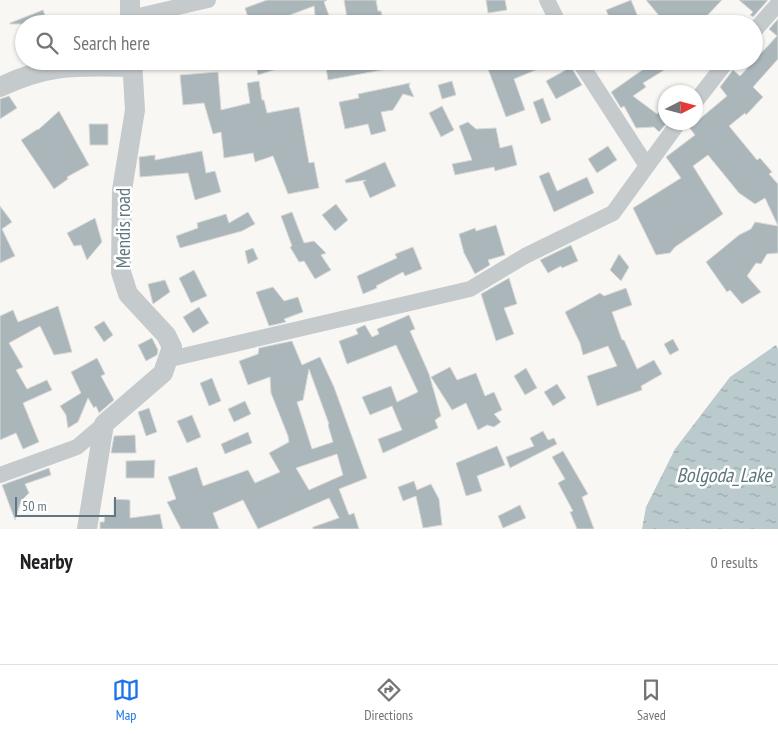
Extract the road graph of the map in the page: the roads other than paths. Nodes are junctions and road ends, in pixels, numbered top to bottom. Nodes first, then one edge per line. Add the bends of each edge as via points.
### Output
1 (208, 0) edge
2 (547, 0) edge
3 (778, 4) edge
4 (130, 14) edge
5 (554, 15) edge
6 (763, 21) edge
7 (39, 70) edge
8 (132, 70) edge
9 (584, 70) edge
10 (720, 70) edge
11 (0, 87) edge
12 (703, 92) edge
13 (673, 130) edge
14 (647, 166) junction
15 (170, 359) junction
16 (104, 424) junction
17 (0, 475) edge
18 (87, 529) edge

1 - 4 street
2 - 5 street
3 - 6 street
7 - 11 street
8 - 15 street, Mendis road via 135,110 122,190 121,272 128,294 166,336 172,347
9 - 14 street
10 - 12 street
13 - 14 street
14 - 15 street via 613,214 524,256 470,289
15 - 16 street via 163,373
16 - 17 street via 77,447
16 - 18 street

